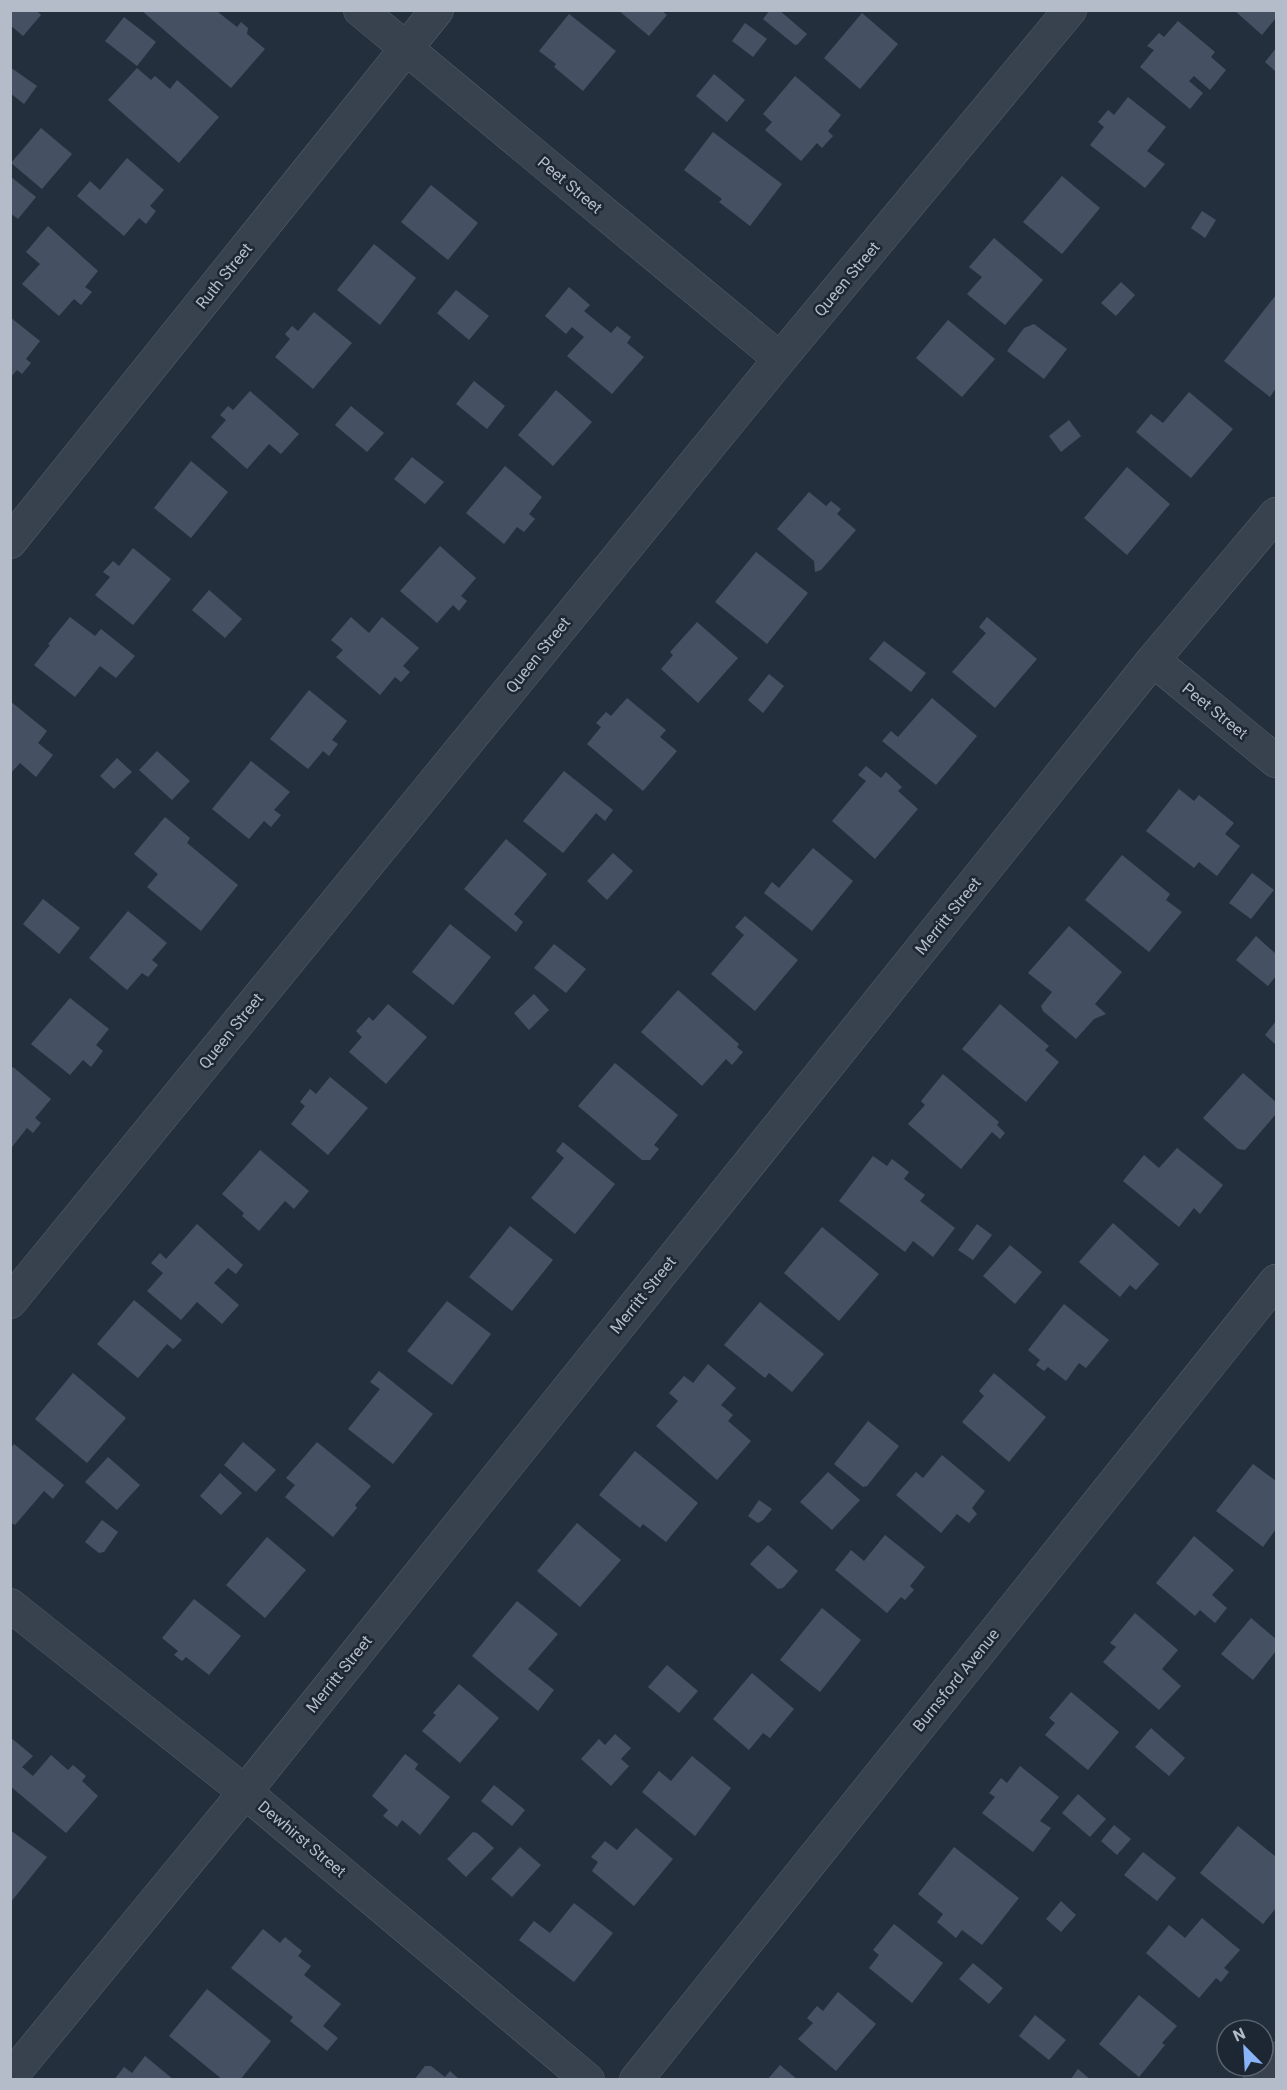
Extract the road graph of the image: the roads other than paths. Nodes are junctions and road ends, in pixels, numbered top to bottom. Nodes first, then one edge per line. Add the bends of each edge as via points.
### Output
1 (360, 10) edge
2 (437, 10) edge
3 (1070, 10) edge
4 (406, 48) junction
5 (780, 359) junction
6 (1276, 514) edge
7 (10, 542) edge
8 (1153, 660) junction
9 (1276, 761) edge
10 (1276, 1281) edge
11 (10, 1302) edge
12 (10, 1605) edge
13 (245, 1792) junction
14 (1276, 2059) edge
15 (10, 2078) edge
16 (588, 2079) edge
17 (636, 2079) edge
18 (1260, 2079) edge

1 - 4 street, Peet Street
2 - 4 street, Ruth Street
3 - 5 street, Queen Street
4 - 5 street, Peet Street
4 - 7 street, Ruth Street
5 - 11 street, Queen Street
6 - 8 street, Merritt Street
8 - 9 street, Peet Street
8 - 13 street, Merritt Street
10 - 17 street, Burnsford Avenue
12 - 13 street, Dewhirst Street
13 - 15 street, Merritt Street
13 - 16 street, Dewhirst Street
14 - 18 street

